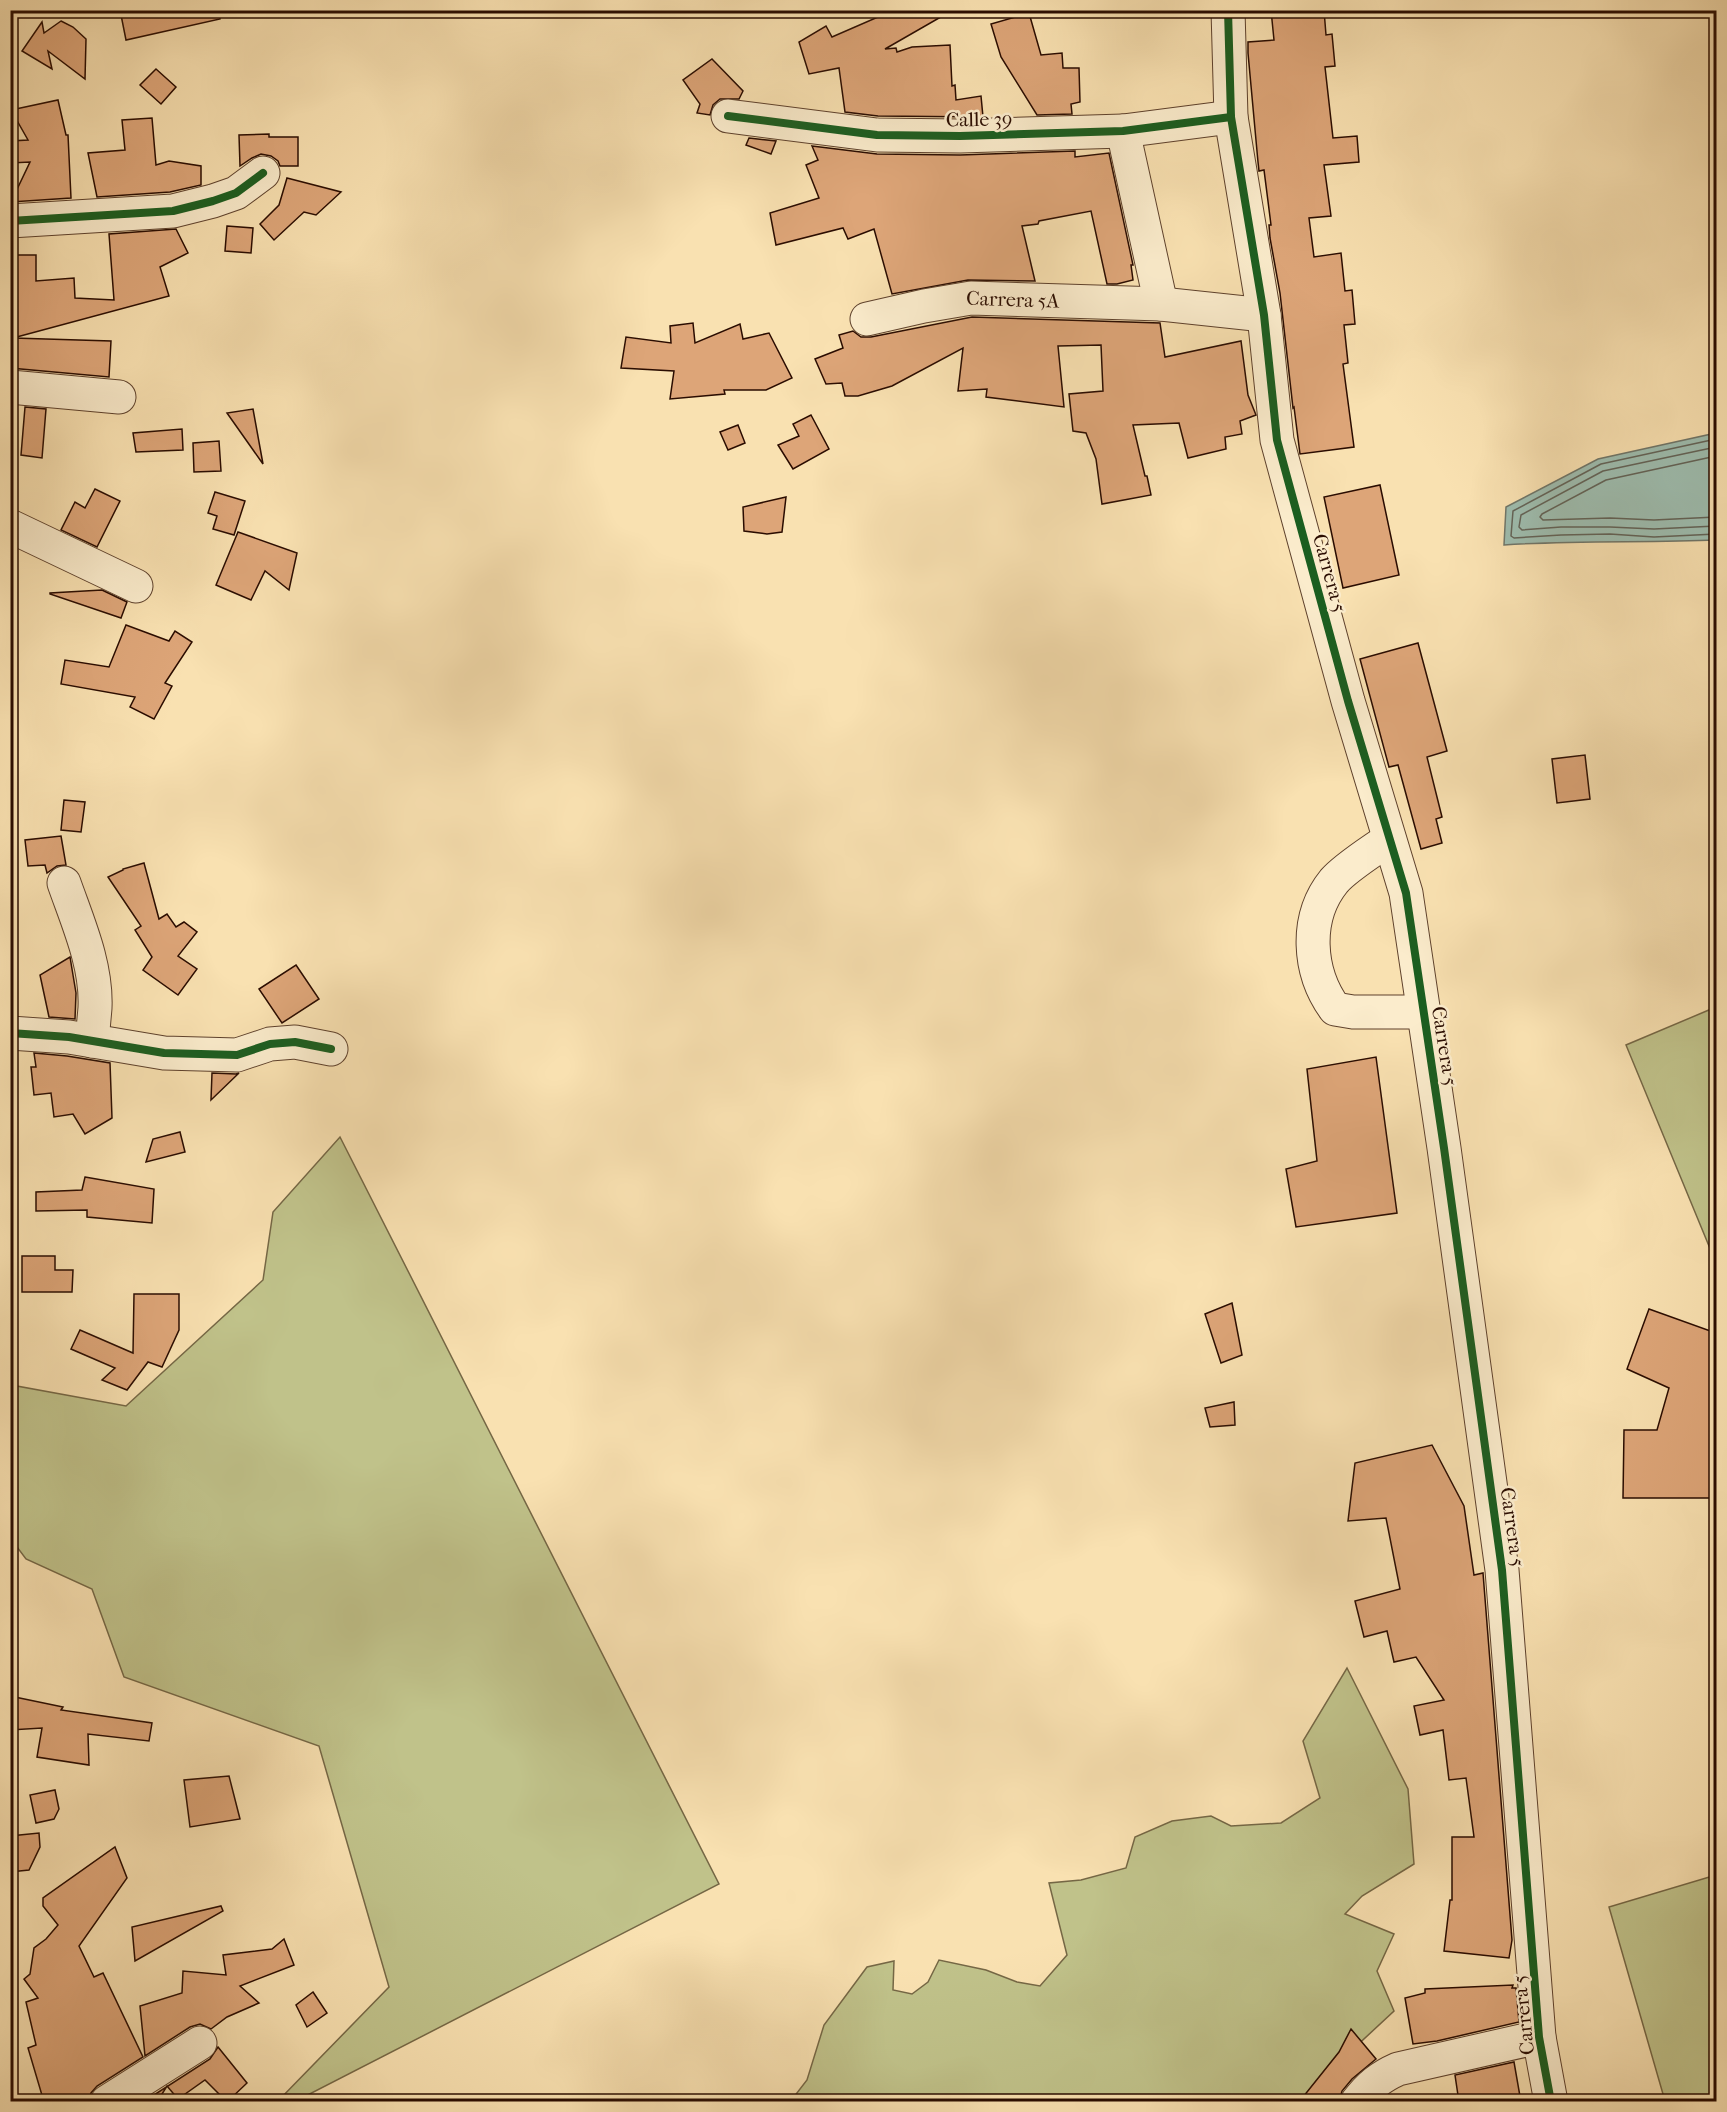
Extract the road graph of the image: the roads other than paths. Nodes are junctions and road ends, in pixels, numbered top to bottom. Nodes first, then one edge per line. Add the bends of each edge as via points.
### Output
1 (1228, 10) edge
2 (728, 116) dead end
3 (1231, 117) junction
4 (1123, 131) junction
5 (263, 173) dead end
6 (10, 222) edge
7 (1161, 304) junction
8 (1264, 315) junction
9 (867, 319) dead end
10 (10, 387) edge
11 (119, 397) dead end
12 (10, 526) edge
13 (136, 586) dead end
14 (1389, 839) junction
15 (64, 883) dead end
16 (1423, 1012) junction
17 (10, 1034) edge
18 (92, 1041) junction
19 (331, 1049) dead end
20 (1539, 2037) junction
21 (200, 2043) dead end
22 (107, 2102) edge
23 (1357, 2102) edge
24 (1551, 2102) edge

1 - 3 street, Carrera 5
2 - 4 street, Calle 39 via 876,135
3 - 4 street, Calle 39
3 - 8 street, Carrera 5
4 - 7 street
5 - 6 street via 236,193 173,211
7 - 8 street, Carrera 5A
7 - 9 street, Carrera 5A via 971,298
8 - 14 street, Carrera 5 via 1277,441
10 - 11 street
12 - 13 street
14 - 16 street, Carrera 5 via 1406,893
14 - 16 street via 1335,879 1323,897 1312,937 1317,973 1335,1009
15 - 18 street via 84,938 91,974 95,1006
16 - 20 street, Carrera 5 via 1502,1570
17 - 18 street
18 - 19 street via 185,1054 237,1055 270,1044 295,1042
20 - 23 street, Carrera 5 via 1398,2069 1380,2077
20 - 24 street, Carrera 5
21 - 22 street

